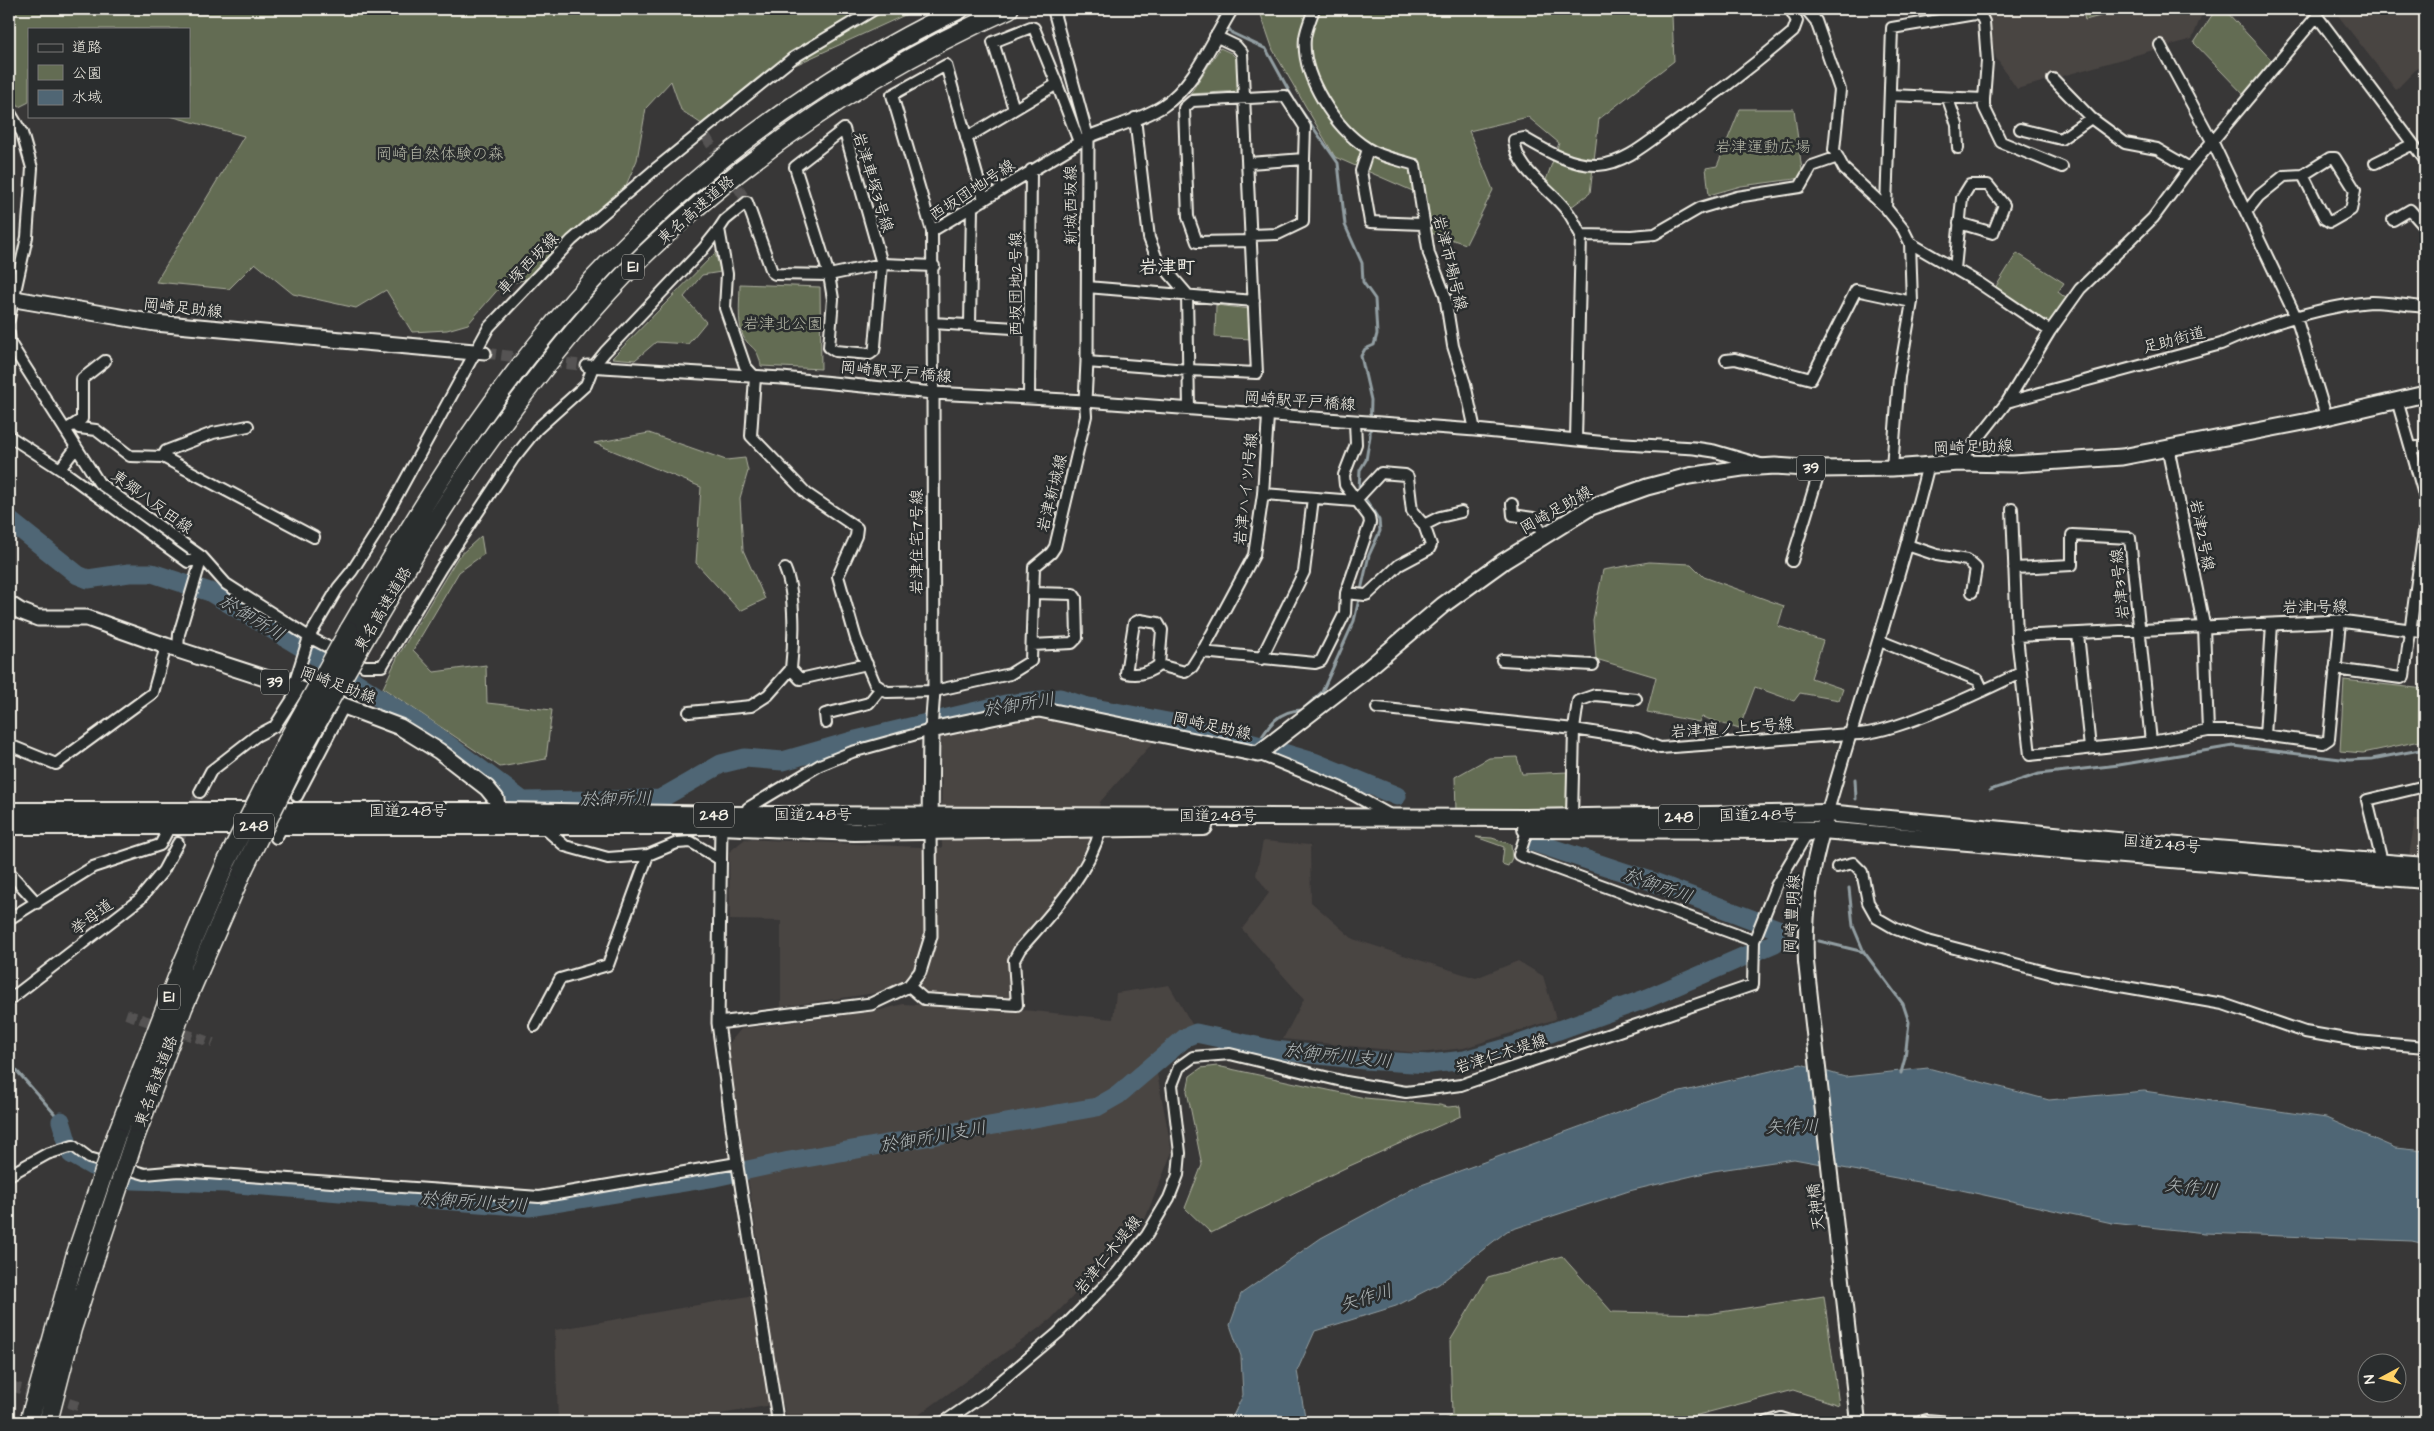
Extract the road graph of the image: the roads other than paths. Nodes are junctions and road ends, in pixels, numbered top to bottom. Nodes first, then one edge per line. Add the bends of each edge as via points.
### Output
1 (875, 9) edge
2 (960, 9) edge
3 (1008, 9) edge
4 (1232, 9) edge
5 (1314, 9) edge
6 (1790, 9) edge
7 (1806, 9) edge
8 (1054, 12) edge
9 (1215, 36) junction
10 (2160, 45) dead end
11 (2054, 79) dead end
12 (1057, 84) junction
13 (1890, 95) junction
14 (1244, 99) junction
15 (1948, 99) junction
16 (1984, 99) junction
17 (1014, 109) junction
18 (9, 111) edge
19 (1135, 118) junction
20 (2091, 118) junction
21 (2020, 129) dead end
22 (966, 138) junction
23 (1083, 139) junction
24 (2212, 143) junction
25 (2413, 144) junction
26 (1958, 148) dead end
27 (1368, 149) junction
28 (1838, 156) junction
29 (1304, 159) junction
30 (2425, 160) edge
31 (1249, 163) junction
32 (2375, 163) dead end
33 (2062, 167) dead end
34 (2190, 168) junction
35 (1032, 170) junction
36 (2303, 175) junction
37 (984, 200) junction
38 (972, 207) junction
39 (1886, 208) junction
40 (2247, 211) junction
41 (2393, 220) dead end
42 (1959, 222) junction
43 (1423, 224) junction
44 (2425, 227) edge
45 (719, 229) junction
46 (932, 231) junction
47 (1580, 234) junction
48 (1251, 238) junction
49 (1910, 243) junction
50 (882, 264) junction
51 (934, 266) junction
52 (1955, 269) junction
53 (829, 275) junction
54 (1087, 287) junction
55 (1187, 294) junction
56 (11, 298) edge
57 (1254, 301) junction
58 (1912, 302) junction
59 (2425, 308) edge
60 (2296, 317) junction
61 (9, 319) edge
62 (934, 323) junction
63 (970, 325) junction
64 (1030, 329) junction
65 (2050, 331) junction
66 (9, 334) edge
67 (480, 353) junction
68 (1726, 360) dead end
69 (105, 361) dead end
70 (1088, 362) junction
71 (590, 367) junction
72 (1188, 370) junction
73 (755, 377) junction
74 (933, 393) junction
75 (2425, 394) edge
76 (1029, 398) junction
77 (2398, 400) junction
78 (1085, 401) junction
79 (2007, 402) junction
80 (1189, 408) junction
81 (1268, 416) junction
82 (2326, 416) junction
83 (1355, 422) junction
84 (75, 424) junction
85 (248, 426) dead end
86 (64, 430) junction
87 (1475, 430) junction
88 (9, 436) edge
89 (1576, 439) junction
90 (2425, 446) edge
91 (76, 448) junction
92 (2411, 448) junction
93 (2168, 449) junction
94 (163, 457) junction
95 (1958, 463) junction
96 (1768, 466) junction
97 (1928, 466) junction
98 (1892, 468) junction
99 (1820, 469) junction
100 (60, 470) junction
101 (1263, 494) junction
102 (1313, 498) junction
103 (2425, 498) edge
104 (1355, 501) junction
105 (1512, 504) dead end
106 (2012, 509) dead end
107 (1461, 512) dead end
108 (2425, 523) edge
109 (1424, 525) junction
110 (1544, 536) junction
111 (314, 537) dead end
112 (1907, 545) junction
113 (202, 557) junction
114 (1792, 561) dead end
115 (2014, 568) junction
116 (785, 569) dead end
117 (1972, 592) dead end
118 (1033, 593) junction
119 (1346, 593) junction
120 (9, 604) edge
121 (2340, 621) junction
122 (2272, 624) junction
123 (2204, 627) junction
124 (2140, 630) junction
125 (2411, 630) junction
126 (2425, 632) edge
127 (2078, 634) junction
128 (2017, 636) junction
129 (308, 640) junction
130 (1880, 641) junction
131 (1032, 645) junction
132 (1205, 647) junction
133 (172, 648) junction
134 (1261, 659) junction
135 (1502, 660) dead end
136 (866, 664) junction
137 (1593, 665) dead end
138 (1159, 666) junction
139 (791, 669) junction
140 (2335, 669) junction
141 (2020, 673) junction
142 (881, 688) junction
143 (296, 689) junction
144 (934, 691) junction
145 (1983, 691) junction
146 (1636, 699) dead end
147 (344, 706) junction
148 (1377, 708) dead end
149 (689, 712) dead end
150 (826, 723) dead end
151 (1574, 729) junction
152 (931, 730) junction
153 (2208, 731) junction
154 (1849, 734) junction
155 (2265, 736) junction
156 (2151, 742) junction
157 (9, 745) edge
158 (2090, 748) junction
159 (1260, 753) junction
160 (2425, 786) edge
161 (200, 792) tunnel mouth
162 (297, 796) dead end
163 (748, 808) dead end
164 (9, 811) edge
165 (1827, 813) junction
166 (1391, 816) junction
167 (1572, 817) junction
168 (499, 819) junction
169 (930, 823) junction
170 (1525, 823) junction
171 (9, 826) edge
172 (170, 826) junction
173 (720, 826) junction
174 (1101, 828) junction
175 (1822, 830) junction
176 (550, 833) dead end
177 (178, 843) tunnel mouth
178 (648, 855) junction
179 (721, 860) junction
180 (2382, 862) junction
181 (2425, 866) edge
182 (1837, 867) dead end
183 (9, 872) edge
184 (2425, 880) edge
185 (37, 903) junction
186 (9, 919) edge
187 (1755, 937) junction
188 (909, 986) junction
189 (1808, 988) joint
190 (9, 1000) edge
191 (718, 1023) junction
192 (535, 1026) dead end
193 (2425, 1047) edge
194 (737, 1163) junction
195 (9, 1175) edge
196 (29, 1422) edge
197 (48, 1422) edge
198 (778, 1422) edge
199 (944, 1422) edge
200 (1767, 1422) edge
201 (1794, 1422) edge
202 (1858, 1422) edge
203 (1920, 1422) edge
204 (1951, 1422) edge

1 - 67 street, 車塚西坂線 via 793,58 572,240 489,327
2 - 196 highway, 東名高速道路 / E1, bridge via 900,38 792,106 706,171 629,241 578,295 497,397 410,526 290,736 227,861 182,964 116,1136 75,1257
3 - 197 highway, 東名高速道路 / E1, bridge via 879,75 802,126 717,190 643,257 590,314 478,456 365,638 305,744 243,870 180,1017 134,1140 72,1329
4 - 9 street
5 - 27 street, 岩津市場1号線 via 1305,38 1306,63 1315,88 1346,131
6 - 47 street via 1797,21 1793,32 1739,78 1636,150 1610,164 1578,163 1524,138 1514,140 1530,175 1568,212
7 - 28 street via 1816,21 1840,90 1834,150
8 - 23 street, 新城西坂線
9 - 14 street via 1236,46 1242,53
9 - 19 street via 1178,94 1162,106
10 - 24 street
11 - 20 street
12 - 17 street
12 - 17 street via 1034,28 994,42
12 - 23 street
13 - 15 street
13 - 16 street via 1892,28 1975,14 1984,22 1987,60
13 - 39 street
14 - 29 street via 1286,96 1305,126
14 - 31 street
14 - 48 street via 1192,101 1184,108 1188,217 1197,242
15 - 16 street
15 - 26 street via 1957,125
16 - 33 street via 1984,107 2001,142
17 - 22 street
18 - 56 street via 22,133 32,168 27,236
19 - 23 street
19 - 55 street via 1149,238 1157,259
20 - 21 street via 2061,139
20 - 34 street via 2125,143 2157,149
22 - 37 street
22 - 46 street via 946,65 892,95
23 - 35 street, 西坂団地1号線
23 - 54 street, 新城西坂線
24 - 25 street via 2317,16
24 - 34 street
24 - 40 street
25 - 30 street
25 - 32 street
27 - 43 street, 岩津市場1号線 via 1415,165
27 - 43 street via 1361,171 1370,222
28 - 39 street via 1844,169
28 - 47 street via 1812,166 1800,187 1737,197 1700,208 1655,234
29 - 31 street
29 - 48 street via 1303,222 1278,234
31 - 48 street
34 - 65 street via 2153,218 2080,289
35 - 37 street, 西坂団地1号線
35 - 64 street, 西坂団地2号線
36 - 36 street via 2330,158 2336,158 2354,190 2351,210 2330,222 2325,219
36 - 40 street via 2284,176 2259,196
37 - 38 street, 西坂団地1号線
38 - 46 street, 西坂団地1号線
38 - 63 street
39 - 49 street via 1904,229
40 - 60 street
41 - 44 street via 2410,210
42 - 42 street via 1962,198 1970,185 1988,185 2004,205 1993,234
42 - 52 street
43 - 87 street, 岩津市場1号線 via 1429,254 1445,295 1453,346
45 - 53 street via 747,202 772,272
45 - 71 street
45 - 73 street via 728,274 725,308 745,366
46 - 51 street, 西坂団地1号線
47 - 89 street
48 - 57 street
49 - 52 street
49 - 58 street
50 - 51 street
50 - 53 street
50 - 53 street via 875,346 870,354 836,351 829,347 834,300
50 - 53 street, 岩津車塚3号線 via 844,129 795,167
51 - 62 street, 西坂団地1号線
52 - 65 street
54 - 55 street
54 - 70 street, 新城西坂線
55 - 57 street
55 - 72 street
56 - 61 street
56 - 67 main road, 岡崎足助線 via 155,324
57 - 72 street via 1257,373
58 - 68 street via 1856,290 1812,379 1735,359
58 - 98 street via 1899,377
59 - 60 street, 足助街道 via 2371,302
60 - 79 street, 足助街道 via 2221,344
60 - 82 street
62 - 63 street
62 - 74 street, 西坂団地1号線
63 - 64 street
64 - 76 street, 西坂団地2号線
65 - 79 street
66 - 86 street, 東郷八反田線 via 10,343
67 - 129 street, 車塚西坂線 via 377,532 338,588
69 - 84 street via 82,379 82,419
70 - 72 street
70 - 78 street, 新城西坂線
71 - 73 street
71 - 129 street, 東郷八反田線 via 586,385 537,429 513,459 441,568 382,666 364,666
72 - 80 street
73 - 74 street, 岡崎駅平戸橋線
73 - 136 street via 751,436 807,494 857,528 838,576
74 - 76 street, 岡崎駅平戸橋線
74 - 144 street, 岩津住宅7号線
75 - 77 main road, 岡崎足助線 / 39
76 - 78 street, 岡崎駅平戸橋線
77 - 82 main road, 岡崎足助線 / 39
77 - 92 street
78 - 80 street, 岡崎駅平戸橋線
78 - 118 street, 岩津新城線 via 1086,416 1054,547 1034,567
79 - 95 street
80 - 81 street, 岡崎駅平戸橋線
81 - 83 street, 岡崎駅平戸橋線
81 - 101 street, 岩津ハイツ1号線
82 - 93 main road, 岡崎足助線 / 39
83 - 87 street, 岡崎駅平戸橋線
83 - 104 street via 1356,444 1344,475 1346,488
84 - 86 street
84 - 94 street via 79,428 96,430 130,456
85 - 94 street via 205,436 166,451
86 - 91 street, 東郷八反田線
87 - 89 street, 岡崎駅平戸橋線
88 - 100 street
89 - 96 street, 岡崎駅平戸橋線 via 1707,450
90 - 92 street
91 - 100 street
91 - 113 street, 東郷八反田線 via 99,483
92 - 103 street
93 - 95 main road, 岡崎足助線 / 39 via 2122,457 2013,464
93 - 123 street, 岩津2号線
94 - 111 street
95 - 97 main road, 岡崎足助線 / 39
96 - 99 main road, 岡崎足助線 / 39
96 - 110 main road, 岡崎足助線 / 39 via 1689,476 1647,487 1591,507
97 - 98 main road, 岡崎足助線 / 39
97 - 112 street
98 - 99 main road, 岡崎足助線 / 39
99 - 114 street
100 - 113 street via 188,562
101 - 102 street
101 - 132 street, 岩津ハイツ1号線 via 1251,564
102 - 104 street
102 - 134 street via 1304,572
104 - 109 street via 1381,473 1405,475 1412,511
104 - 119 street via 1370,521
105 - 110 street via 1513,515 1533,518
106 - 115 street
107 - 109 street
108 - 125 street
109 - 119 street via 1431,541 1429,549 1399,565 1368,594
110 - 159 main road, 岡崎足助線 / 39 via 1450,599 1365,672
112 - 117 street via 1967,560 1976,568
112 - 130 street
113 - 129 street, 東郷八反田線 via 226,584
113 - 133 street
115 - 124 street, 岩津3号線 via 2072,565 2072,535 2130,538
115 - 128 street
116 - 139 street via 791,595
118 - 131 street, 岩津新城線
118 - 131 street via 1073,594 1076,598 1077,638 1072,643
119 - 134 street via 1345,613 1321,661
120 - 133 main road, 岡崎足助線 / 39 via 38,618 87,618
121 - 122 street, 岩津1号線
121 - 125 street, 岩津1号線
121 - 140 street
122 - 123 street, 岩津1号線
122 - 155 street
123 - 124 street
123 - 153 street
124 - 127 street
124 - 156 street, 岩津3号線
125 - 126 street, 岩津1号線
125 - 140 street via 2404,676 2401,678
127 - 128 street
127 - 158 street
128 - 141 street
129 - 143 street, 車塚西坂線
130 - 145 street via 1978,680
130 - 154 street
131 - 144 street, 岩津新城線 via 1031,661 1021,669
132 - 134 street via 1202,652
132 - 138 street, 岩津ハイツ1号線 via 1185,672
133 - 143 main road, 岡崎足助線 / 39
133 - 157 street via 153,693 56,764
135 - 137 street
136 - 139 street via 800,679
136 - 142 street
138 - 138 street via 1150,672 1126,673 1134,623 1140,620 1158,623 1162,630
139 - 149 street via 768,695 751,706
140 - 155 street via 2330,739 2323,743
141 - 145 street, 岩津檀ノ上5号線
141 - 158 street via 2030,755
142 - 144 street, 岩津新城線 via 887,692
142 - 150 street via 869,703 825,714
143 - 147 main road, 岡崎足助線 / 39
143 - 161 street via 274,726 212,771
144 - 152 street, 岩津住宅7号線
145 - 154 street, 岩津檀ノ上5号線 via 1897,725 1862,736
146 - 151 street via 1595,695 1578,701
147 - 162 street
147 - 168 main road, 岡崎足助線 / 39 via 400,727 439,751 492,793
148 - 151 street, 岩津檀ノ上5号線
151 - 154 street, 岩津檀ノ上5号線 via 1637,739 1660,748
151 - 167 street
152 - 159 main road, 岡崎足助線 via 1039,709
152 - 163 street via 852,752 820,765
152 - 169 main road
153 - 155 street
153 - 156 street
154 - 165 street
156 - 158 street
159 - 166 street via 1339,787
160 - 180 street via 2367,800
164 - 168 highway, 国道248号 / 248
165 - 167 highway, 国道248号 / 248
165 - 175 main road, 岡崎豊明線
165 - 180 highway, 国道248号 / 248 via 2127,842
166 - 169 highway, 国道248号 / 248
166 - 170 highway, 国道248号 / 248
167 - 170 highway, 国道248号 / 248
168 - 169 highway, 国道248号 / 248
168 - 172 highway, 国道248号 / 248
168 - 173 highway, 国道248号 / 248
169 - 173 highway, 国道248号 / 248 via 854,832
169 - 174 highway, 国道248号 / 248
169 - 188 street via 931,936 920,972
170 - 174 highway, 国道248号 / 248
170 - 175 highway, 国道248号 / 248
170 - 187 street via 1526,834 1519,855
171 - 172 highway, 国道248号 / 248
172 - 185 street via 160,845 93,867
173 - 179 street
174 - 188 street via 1096,847 1082,873 1020,948 1014,960 1017,1005 924,999
175 - 184 highway, 国道248号 / 248
175 - 187 street via 1804,838 1776,886
175 - 189 main road, 岡崎豊明線 via 1812,864 1806,910
176 - 178 street via 565,846 588,854 608,858
177 - 190 street, 挙母道 via 163,870 140,899
178 - 179 street via 677,843 691,842
178 - 192 street via 608,965 560,979
179 - 191 street
180 - 181 highway, 国道248号 / 248
182 - 193 street via 1853,863 1862,872 1868,902 1877,918 1924,940 2057,975 2223,1004 2305,1032
183 - 185 street
185 - 186 street
187 - 199 street, 岩津仁木堤線 via 1753,985 1461,1085 1406,1092 1346,1082 1230,1054 1193,1057 1179,1066 1172,1084 1180,1153 1178,1175 1148,1235 1116,1274 1051,1340 988,1392
188 - 191 street via 871,1004
189 - 202 main road, 天神橋
191 - 194 street
194 - 195 street via 539,1197 178,1171 145,1174 89,1158 73,1146 47,1154
194 - 198 street
200 - 201 street via 1781,1418
203 - 204 street

